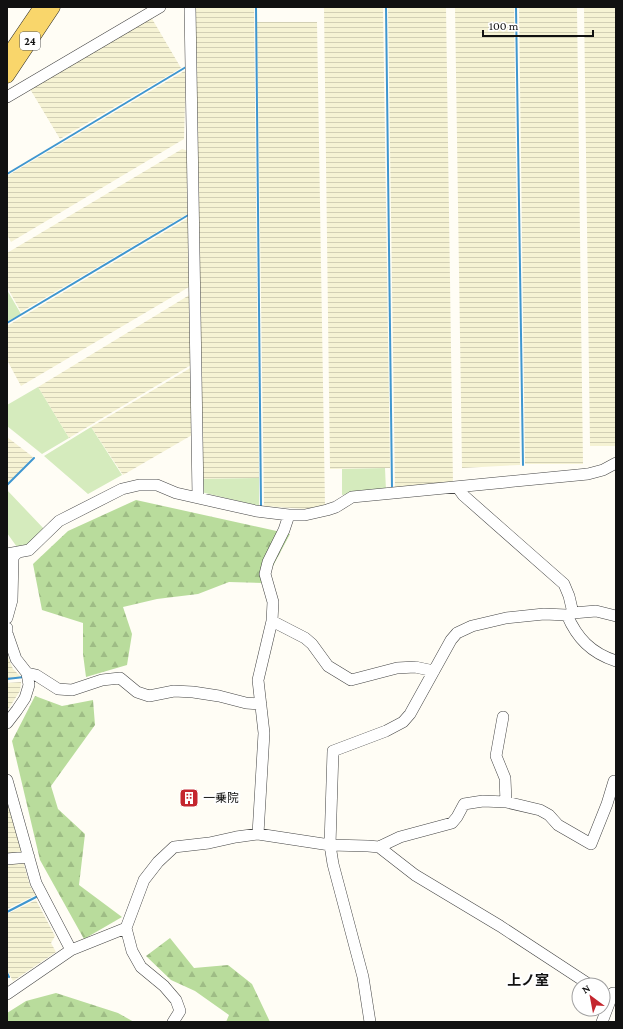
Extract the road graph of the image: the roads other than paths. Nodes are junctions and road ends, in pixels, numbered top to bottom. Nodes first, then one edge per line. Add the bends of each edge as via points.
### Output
1 (41, 7) edge
2 (53, 7) edge
3 (160, 7) edge
4 (190, 7) edge
5 (7, 57) edge
6 (7, 76) edge
7 (7, 98) edge
8 (616, 463) edge
9 (458, 488) junction
10 (198, 497) junction
11 (289, 515) junction
12 (12, 554) edge
13 (570, 614) junction
14 (616, 616) edge
15 (7, 618) edge
16 (272, 621) junction
17 (7, 628) edge
18 (616, 661) edge
19 (27, 672) junction
20 (434, 672) junction
21 (261, 704) junction
22 (503, 717) dead end
23 (7, 723) edge
24 (7, 780) edge
25 (616, 782) edge
26 (506, 802) junction
27 (258, 834) junction
28 (330, 845) junction
29 (379, 847) junction
30 (29, 857) junction
31 (7, 860) edge
32 (126, 928) junction
33 (71, 950) junction
34 (578, 977) edge
35 (9, 990) edge
36 (174, 1022) edge
37 (370, 1022) edge

1 - 5 main road, 24
2 - 6 main road, 24
3 - 7 street
4 - 10 street
8 - 9 street via 588,474
9 - 11 street via 352,497 327,510 305,515
9 - 13 street via 564,584 569,596
10 - 11 street via 256,511
10 - 12 street via 157,485 140,485 122,490 59,521 29,550
11 - 16 street via 265,574 273,602
12 - 15 street via 12,600
13 - 14 street via 596,611
13 - 18 street via 574,629 580,638 598,654
13 - 20 street via 506,618 472,626 457,633 451,640
16 - 20 street via 305,638 328,666 351,680 397,668 415,667
16 - 21 street via 258,680
17 - 19 street via 16,659
19 - 21 street via 58,688 72,690 102,680 120,678 137,692 149,696 174,691 193,692
19 - 23 street via 29,685 25,698
20 - 28 street via 403,722 333,751
21 - 27 street via 264,733
22 - 26 street via 496,756 505,778
24 - 30 street
25 - 26 street via 614,781 591,844 558,825 540,810
26 - 29 street via 483,801 464,804 452,823 400,837
27 - 28 street
27 - 32 street via 174,847 144,880
28 - 29 street
28 - 37 street via 363,977
29 - 34 street via 415,875
30 - 31 street
30 - 33 street via 36,883
32 - 33 street
32 - 36 street via 132,951 141,967 176,1000 180,1011
33 - 35 street

